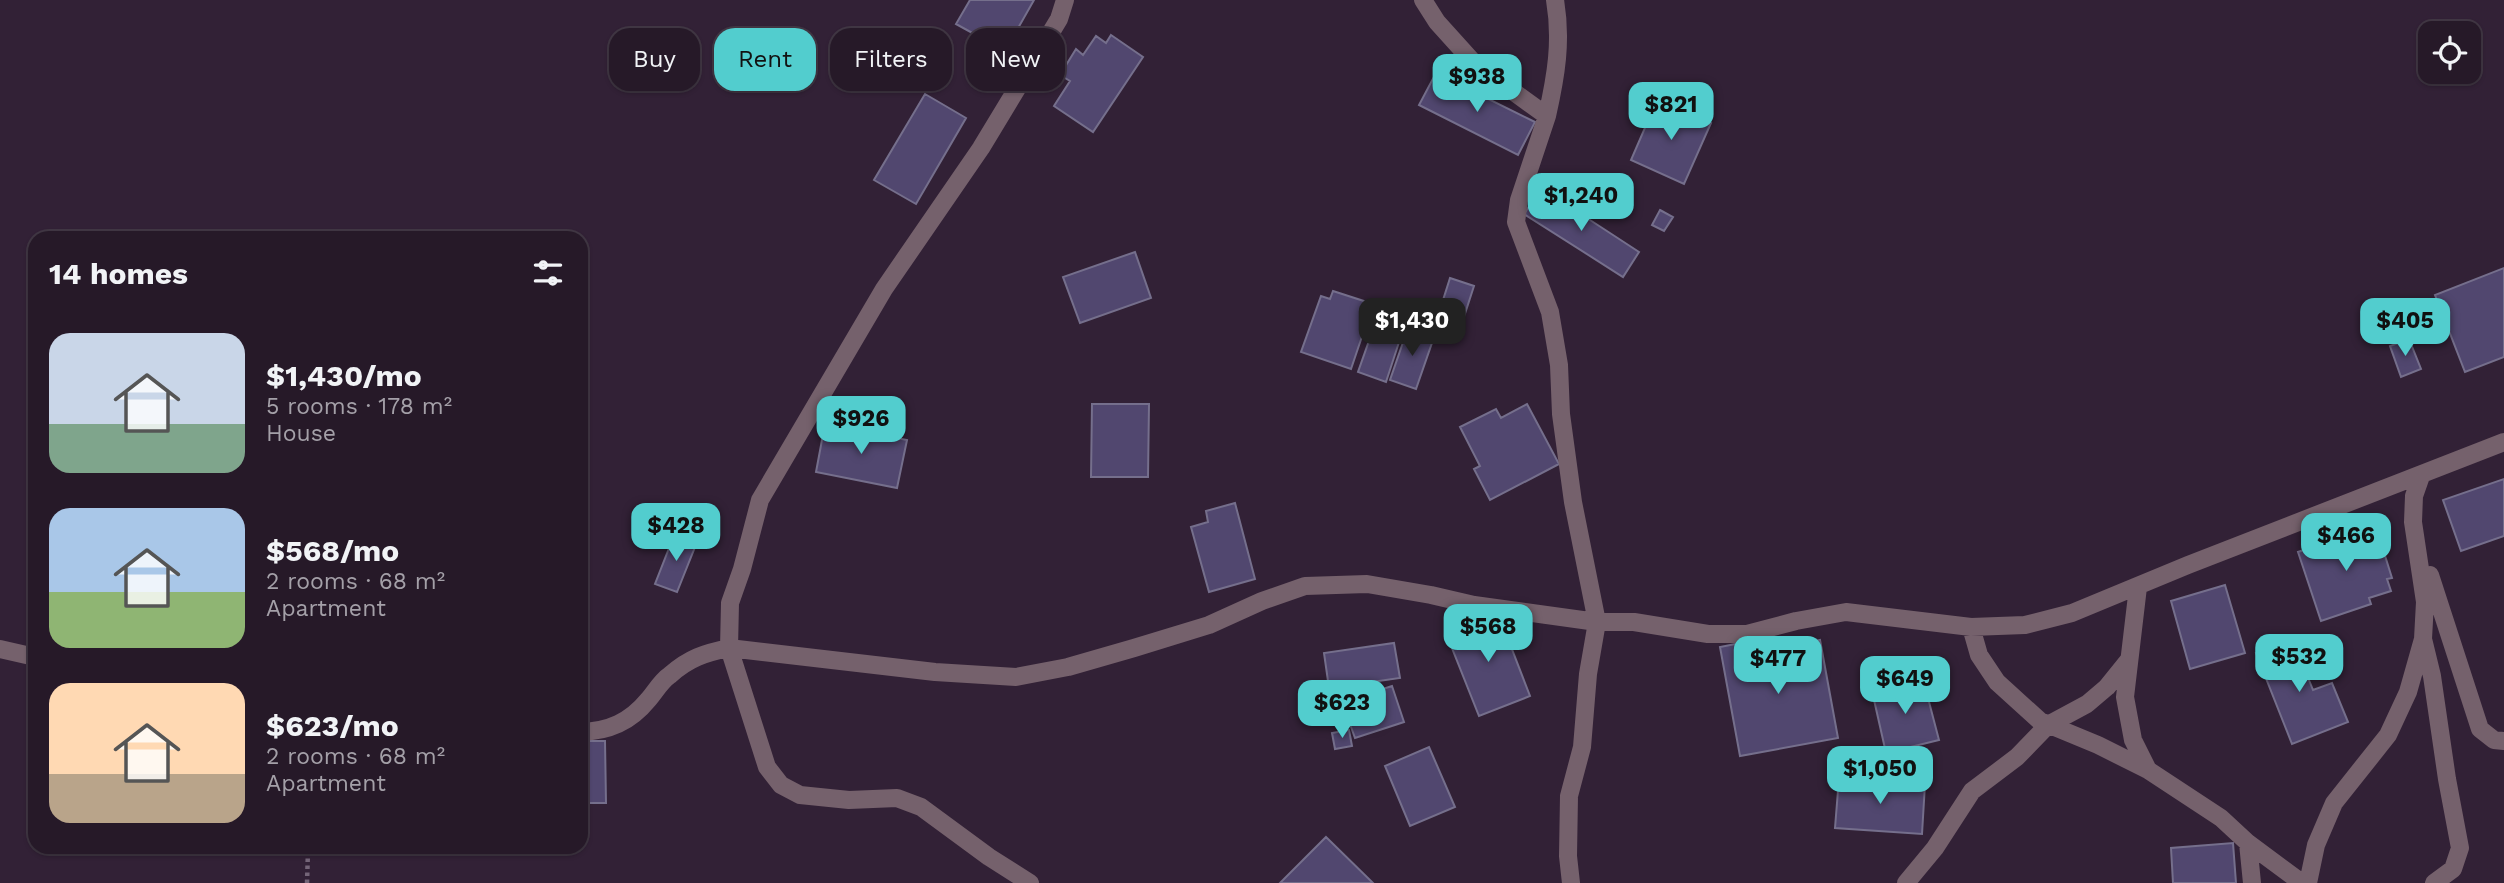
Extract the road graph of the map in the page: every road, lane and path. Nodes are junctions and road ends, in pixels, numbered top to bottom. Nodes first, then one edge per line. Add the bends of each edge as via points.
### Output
1 (1065, 0) edge
2 (1423, 0) edge
3 (1555, 0) edge
4 (1547, 116) junction
5 (2504, 442) edge
6 (2421, 476) junction
7 (2413, 522) junction
8 (2138, 587) junction
9 (1597, 622) junction
10 (1971, 626) junction
11 (2423, 639) junction
12 (729, 648) junction
13 (0, 649) edge
14 (28, 655) edge
15 (2128, 661) junction
16 (2048, 725) junction
17 (588, 732) edge
18 (2501, 744) edge
19 (2148, 770) junction
20 (2248, 843) junction
21 (308, 854) edge
22 (307, 883) edge
23 (1030, 883) edge
24 (1571, 883) edge
25 (1906, 883) edge
26 (2252, 883) edge
27 (2302, 883) edge
28 (2308, 883) edge
29 (2434, 883) edge

1 - 12 street via 1059,19 988,136 884,289 760,500 730,603
2 - 4 street via 1474,63
3 - 4 street via 1560,25 1558,67
4 - 9 street via 1518,200 1516,222 1550,312 1573,502
5 - 6 street
6 - 7 street
6 - 8 street
7 - 11 street via 2425,602
7 - 18 street via 2480,729
8 - 10 street via 2072,613 2025,625
8 - 15 street
9 - 10 street via 1746,634 1846,612
9 - 12 street via 1367,584 1305,586 1209,625 1068,667 1016,677
9 - 24 street via 1582,747 1569,796
10 - 16 street via 1979,654 1997,682
11 - 28 street via 2408,692 2388,735 2334,803 2316,845
11 - 29 street via 2460,848 2453,869
12 - 17 street via 699,654 668,676 642,708 621,724
12 - 23 street via 767,767 781,785 800,795 897,798 921,807
13 - 14 street
15 - 16 street via 2087,704
15 - 19 street via 2127,708 2133,740
16 - 19 street
16 - 25 street via 2017,757 1972,791
19 - 20 street via 2221,817
20 - 26 street
20 - 27 street
21 - 22 path

